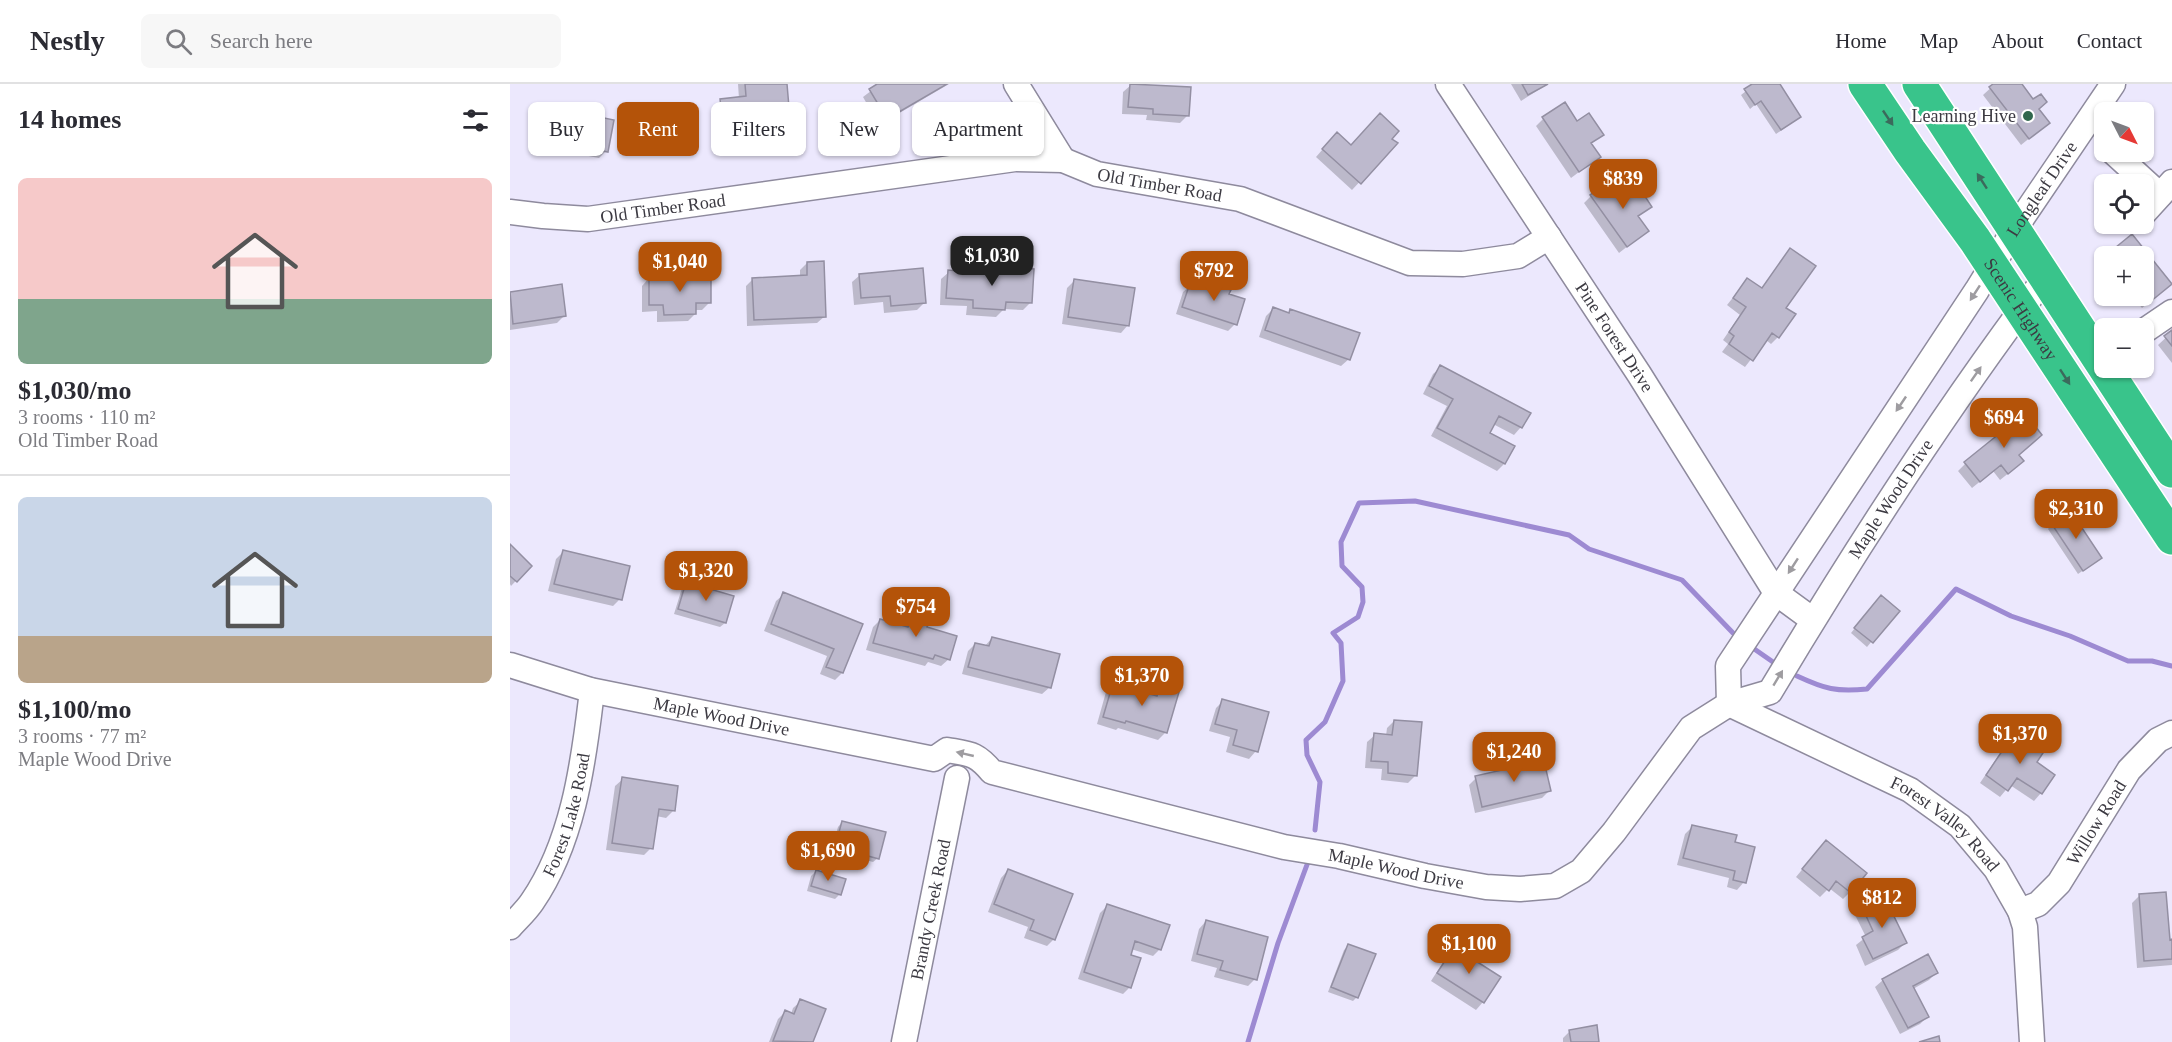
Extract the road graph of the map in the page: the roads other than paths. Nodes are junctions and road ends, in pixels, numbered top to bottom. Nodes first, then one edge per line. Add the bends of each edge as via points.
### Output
1 (1016, 84) edge
2 (1448, 84) edge
3 (1865, 84) edge
4 (1919, 84) edge
5 (2113, 84) edge
6 (2086, 127) junction
7 (2094, 135) edge
8 (1063, 160) junction
9 (2128, 162) edge
10 (2166, 188) edge
11 (2154, 202) edge
12 (510, 212) edge
13 (2014, 230) junction
14 (1549, 237) junction
15 (1992, 265) junction
16 (2045, 278) junction
17 (2021, 310) junction
18 (2172, 312) edge
19 (2154, 324) edge
20 (2094, 347) edge
21 (2116, 378) edge
22 (2167, 452) edge
23 (2172, 538) edge
24 (1776, 593) junction
25 (1813, 620) junction
26 (510, 665) edge
27 (590, 690) junction
28 (1729, 704) junction
29 (2172, 734) edge
30 (934, 759) junction
31 (992, 772) junction
32 (957, 778) junction
33 (2020, 910) junction
34 (510, 927) edge
35 (904, 1042) edge
36 (2032, 1042) edge

1 - 8 street
2 - 14 street, Pine Forest Drive
3 -> 15 highway, Scenic Highway
13 -> 4 highway, Scenic Highway
5 - 6 street, Longleaf Drive
6 - 7 street
6 - 13 street, Longleaf Drive
8 - 12 street, Old Timber Road via 1015,159 588,219
8 - 14 street, Old Timber Road via 1097,174 1240,199 1410,263 1463,264 1518,256
9 - 10 street
10 - 11 street
13 - 15 street, Longleaf Drive
13 - 16 highway, Scenic Highway
14 - 24 street, Pine Forest Drive via 1646,383
15 - 17 highway, Scenic Highway
15 -> 24 street
16 - 17 street, Maple Wood Drive
16 - 20 highway, Scenic Highway
17 -> 23 highway, Scenic Highway
25 -> 17 street, Maple Wood Drive
18 - 19 street
21 - 22 highway, Scenic Highway
24 - 25 street
24 - 28 street via 1728,666
28 -> 25 street, Maple Wood Drive via 1770,692
26 - 27 street, Maple Wood Drive
27 - 30 street, Maple Wood Drive
27 - 34 street, Forest Lake Road via 582,770 556,860 531,903
28 - 31 street, Maple Wood Drive via 1691,728 1621,824 1581,871 1555,886 1486,887 1425,876 1284,847
28 - 33 street, Forest Valley Road via 1910,790 1960,826 1996,869
29 - 33 street, Willow Road via 2158,740 2129,770 2059,883 2038,904
31 -> 30 street, Maple Wood Drive via 980,758 962,753 947,750
30 - 32 street, Maple Wood Drive via 942,772
31 - 32 street via 974,782
32 - 35 street, Brandy Creek Road
33 - 36 street, Forest Valley Road via 2025,927

